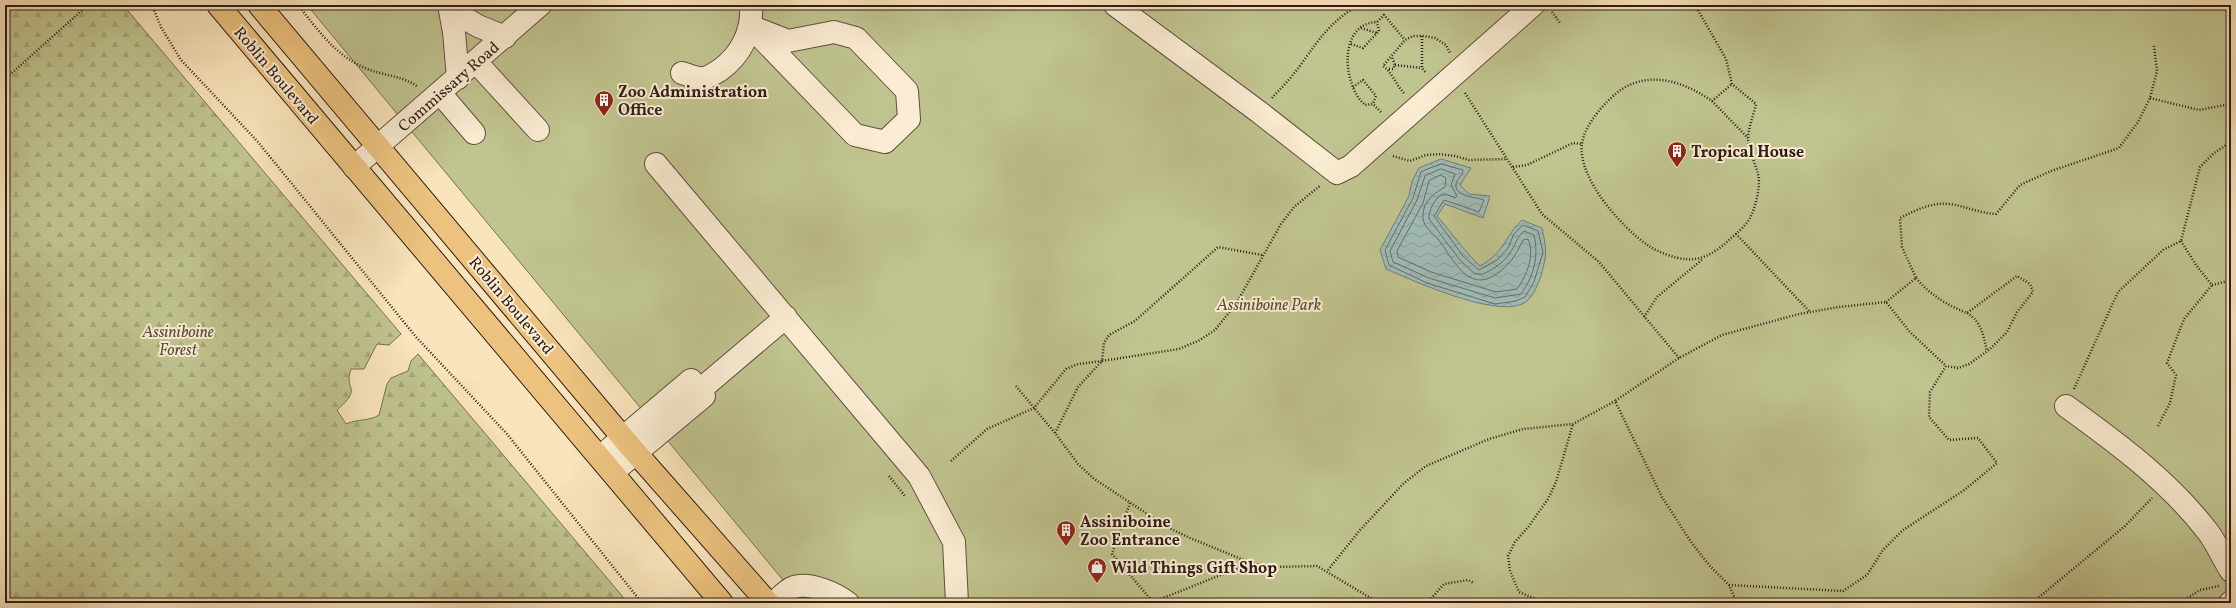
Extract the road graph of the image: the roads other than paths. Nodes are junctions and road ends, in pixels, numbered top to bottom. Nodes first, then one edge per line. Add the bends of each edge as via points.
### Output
1 (218, 5) edge
2 (259, 5) edge
3 (540, 5) edge
4 (1115, 5) edge
5 (450, 7) edge
6 (1542, 8) edge
7 (750, 16) edge
8 (504, 37) junction
9 (476, 62) junction
10 (682, 73) dead end
11 (458, 78) junction
12 (436, 96) junction
13 (538, 130) dead end
14 (474, 133) dead end
15 (378, 146) junction
16 (656, 164) dead end
17 (354, 166) junction
18 (786, 317) junction
19 (2066, 406) road end
20 (629, 445) junction
21 (607, 464) junction
22 (2229, 590) edge
23 (722, 603) edge
24 (768, 603) edge
25 (774, 603) edge
26 (848, 603) edge
27 (957, 603) edge

1 - 17 main road, Roblin Boulevard
2 - 15 main road, Roblin Boulevard
3 - 8 street, Commissary Road
4 - 6 street via 1260,112 1337,173 1351,166 1451,78
5 - 8 street via 478,26
5 - 11 street
7 - 7 street via 855,135 885,142 909,119 907,91 856,38 834,32 788,41
7 - 10 street via 745,42 736,56 713,75 703,78
8 - 9 street, Commissary Road
9 - 11 street, Commissary Road
9 - 13 street
11 - 12 street, Commissary Road
12 - 14 street
12 - 15 street, Commissary Road
15 - 17 street, Commissary Road
15 - 20 main road, Roblin Boulevard
16 - 18 street
17 - 21 main road, Roblin Boulevard
18 - 20 street
18 - 27 street via 919,476 954,542
19 - 22 street via 2130,452 2165,485 2208,532
20 - 21 street
20 - 24 main road, Roblin Boulevard
21 - 23 main road, Roblin Boulevard
25 - 26 street via 794,587 808,586 828,592

